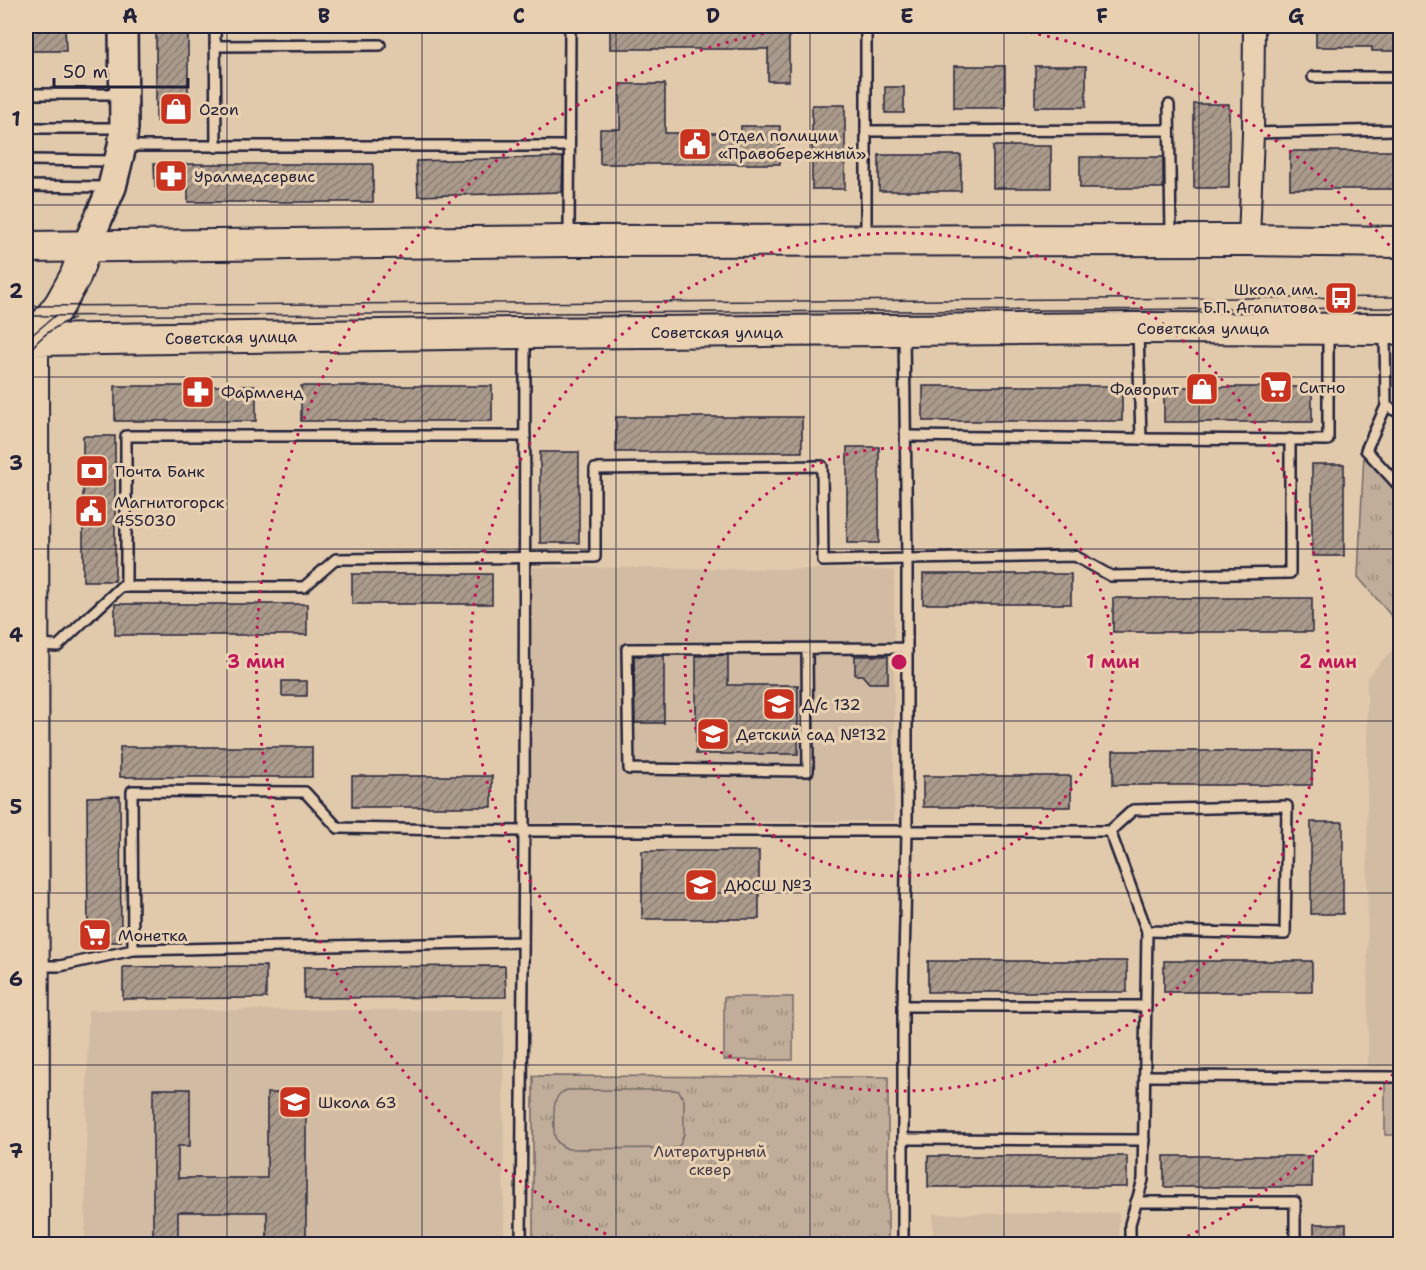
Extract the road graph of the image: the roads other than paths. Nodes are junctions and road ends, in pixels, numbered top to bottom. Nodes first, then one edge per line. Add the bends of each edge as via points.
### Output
1 (123, 26) edge
2 (214, 26) edge
3 (570, 26) edge
4 (866, 26) edge
5 (1254, 26) edge
6 (380, 45) dead end
7 (215, 46) junction
8 (1313, 77) dead end
9 (1401, 77) edge
10 (26, 94) edge
11 (124, 94) junction
12 (1169, 105) dead end
13 (1401, 124) edge
14 (26, 128) edge
15 (1169, 130) junction
16 (866, 131) junction
17 (1253, 133) junction
18 (122, 145) junction
19 (569, 146) junction
20 (216, 147) junction
21 (26, 160) edge
22 (26, 186) edge
23 (112, 187) junction
24 (1171, 240) junction
25 (1249, 240) junction
26 (569, 241) junction
27 (866, 241) junction
28 (1401, 242) edge
29 (86, 247) junction
30 (31, 248) edge
31 (1138, 328) junction
32 (1328, 328) junction
33 (1393, 329) edge
34 (904, 331) junction
35 (525, 333) junction
36 (29, 340) edge
37 (1386, 406) junction
38 (1401, 413) edge
39 (525, 436) junction
40 (906, 436) junction
41 (1290, 439) junction
42 (1142, 440) junction
43 (1401, 487) edge
44 (524, 557) junction
45 (907, 559) junction
46 (126, 587) junction
47 (34, 645) junction
48 (907, 648) junction
49 (807, 649) junction
50 (524, 831) junction
51 (1110, 831) junction
52 (907, 832) junction
53 (1147, 931) junction
54 (523, 942) junction
55 (133, 950) junction
56 (31, 972) edge
57 (903, 1006) junction
58 (1146, 1006) junction
59 (1145, 1076) junction
60 (1401, 1077) edge
61 (903, 1138) junction
62 (1144, 1140) junction
63 (1136, 1202) junction
64 (34, 1245) edge
65 (521, 1245) edge
66 (903, 1245) edge
67 (1130, 1245) edge
68 (1295, 1245) edge

1 - 11 main road
2 - 7 lane
3 - 19 lane
4 - 16 lane
5 - 17 street
6 - 7 lane
7 - 20 lane
8 - 9 lane
10 - 11 lane
11 - 18 main road
12 - 15 lane
13 - 17 lane via 1395,130
14 - 18 lane
15 - 16 lane
15 - 24 lane
16 - 27 lane
17 - 25 street
18 - 20 lane
18 - 21 lane
18 - 23 main road
19 - 20 lane
19 - 26 lane
22 - 23 lane
23 - 29 main road
24 - 25 main road
24 - 27 main road
25 - 28 main road
26 - 27 main road
26 - 29 main road
29 - 30 main road
29 - 36 main road via 60,304
31 - 32 main road, Советская улица
31 - 34 main road, Советская улица
31 - 42 lane
32 - 33 main road, Советская улица
32 - 41 lane via 1328,440
33 - 37 lane
34 - 35 main road, Советская улица
34 - 40 lane
35 - 36 main road, Советская улица
35 - 39 lane
36 - 47 main road
37 - 38 lane
37 - 43 lane via 1366,450
39 - 44 lane
39 - 46 lane via 126,436
40 - 42 lane
40 - 45 lane
41 - 42 lane
41 - 45 lane via 1290,573 1111,576 1075,556
44 - 45 lane via 595,557 595,469 822,466 823,561
44 - 46 lane via 336,559 304,587
44 - 50 lane
45 - 48 lane
46 - 47 lane via 121,587 58,646
47 - 56 main road
48 - 49 lane
48 - 52 lane
49 - 49 lane via 627,649 629,769 808,771
50 - 52 lane
50 - 54 lane
50 - 55 lane via 338,828 305,792 132,791
51 - 52 lane
51 - 53 lane
51 - 53 lane via 1133,810 1287,806 1285,934
52 - 57 lane
53 - 58 lane
54 - 55 lane
54 - 65 lane
55 - 56 lane
56 - 64 main road
57 - 58 lane
57 - 61 lane
58 - 59 lane
59 - 60 lane
59 - 62 lane
61 - 62 lane
61 - 66 lane
62 - 63 lane via 1143,1179
63 - 67 lane
63 - 68 lane via 1295,1203

